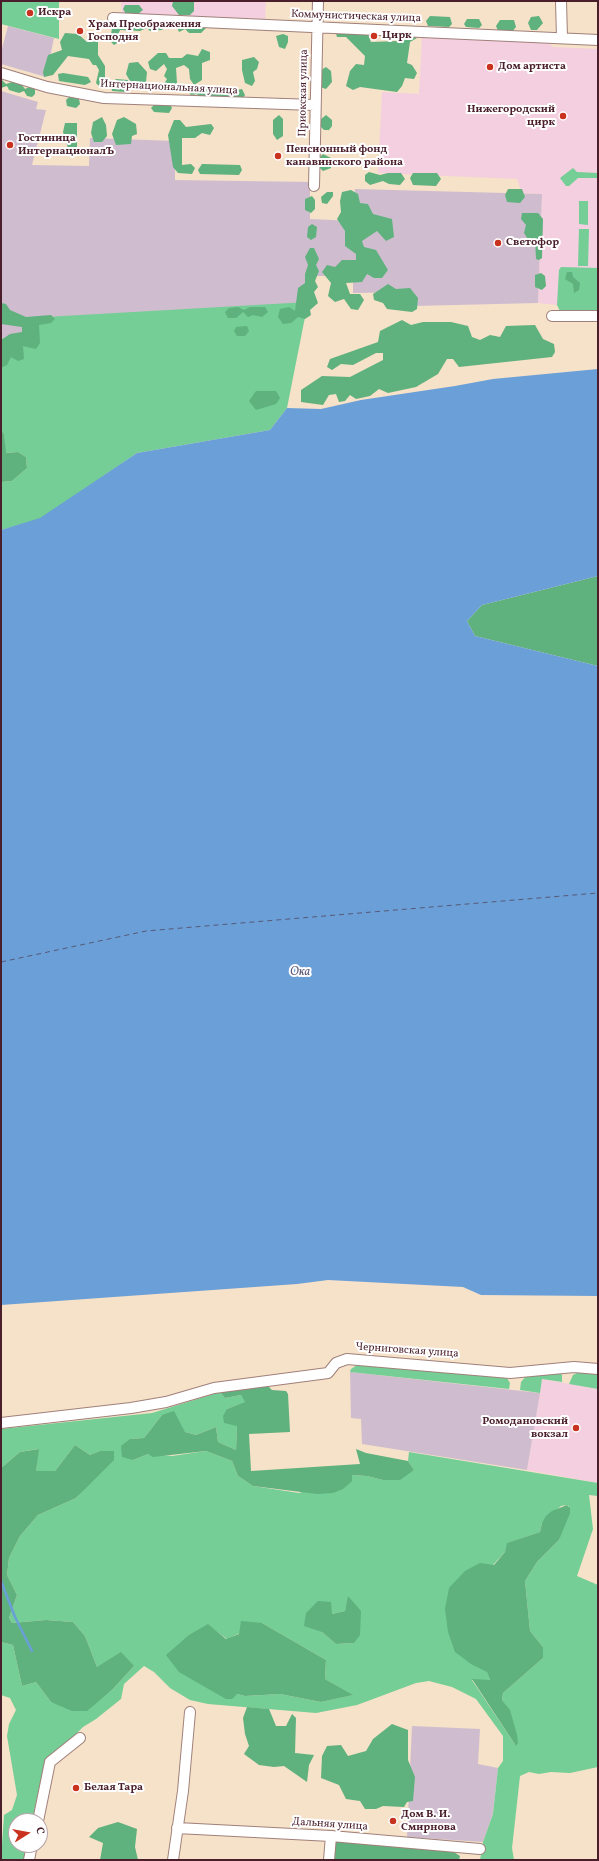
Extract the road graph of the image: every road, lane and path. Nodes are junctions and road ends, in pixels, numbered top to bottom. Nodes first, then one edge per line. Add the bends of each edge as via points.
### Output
1 (318, 1) edge
2 (561, 1) edge
3 (113, 18) dead end
4 (318, 28) junction
5 (562, 38) junction
6 (598, 40) edge
7 (1, 73) edge
8 (316, 106) junction
9 (314, 186) dead end
10 (552, 316) dead end
11 (598, 316) edge
12 (598, 1369) edge
13 (1, 1424) edge
14 (190, 1712) dead end
15 (80, 1738) dead end
16 (40, 1813) edge
17 (177, 1828) junction
18 (331, 1836) junction
19 (480, 1849) dead end
20 (173, 1860) edge
21 (329, 1860) edge

1 - 4 street, Приокская улица
2 - 5 street
3 - 4 street, Коммунистическая улица
4 - 5 street, Коммунистическая улица
4 - 8 street, Приокская улица
5 - 6 street, Коммунистическая улица
7 - 8 street, Интернациональная улица via 47,87 104,98
8 - 9 street, Приокская улица
10 - 11 street
12 - 13 street, Черниговская улица via 574,1367 510,1373 347,1359 336,1363 328,1374 214,1388 166,1402 102,1412
14 - 17 street
15 - 16 street via 50,1762
17 - 18 street, Дальняя улица
17 - 20 street
18 - 19 street, Дальняя улица
18 - 21 street

